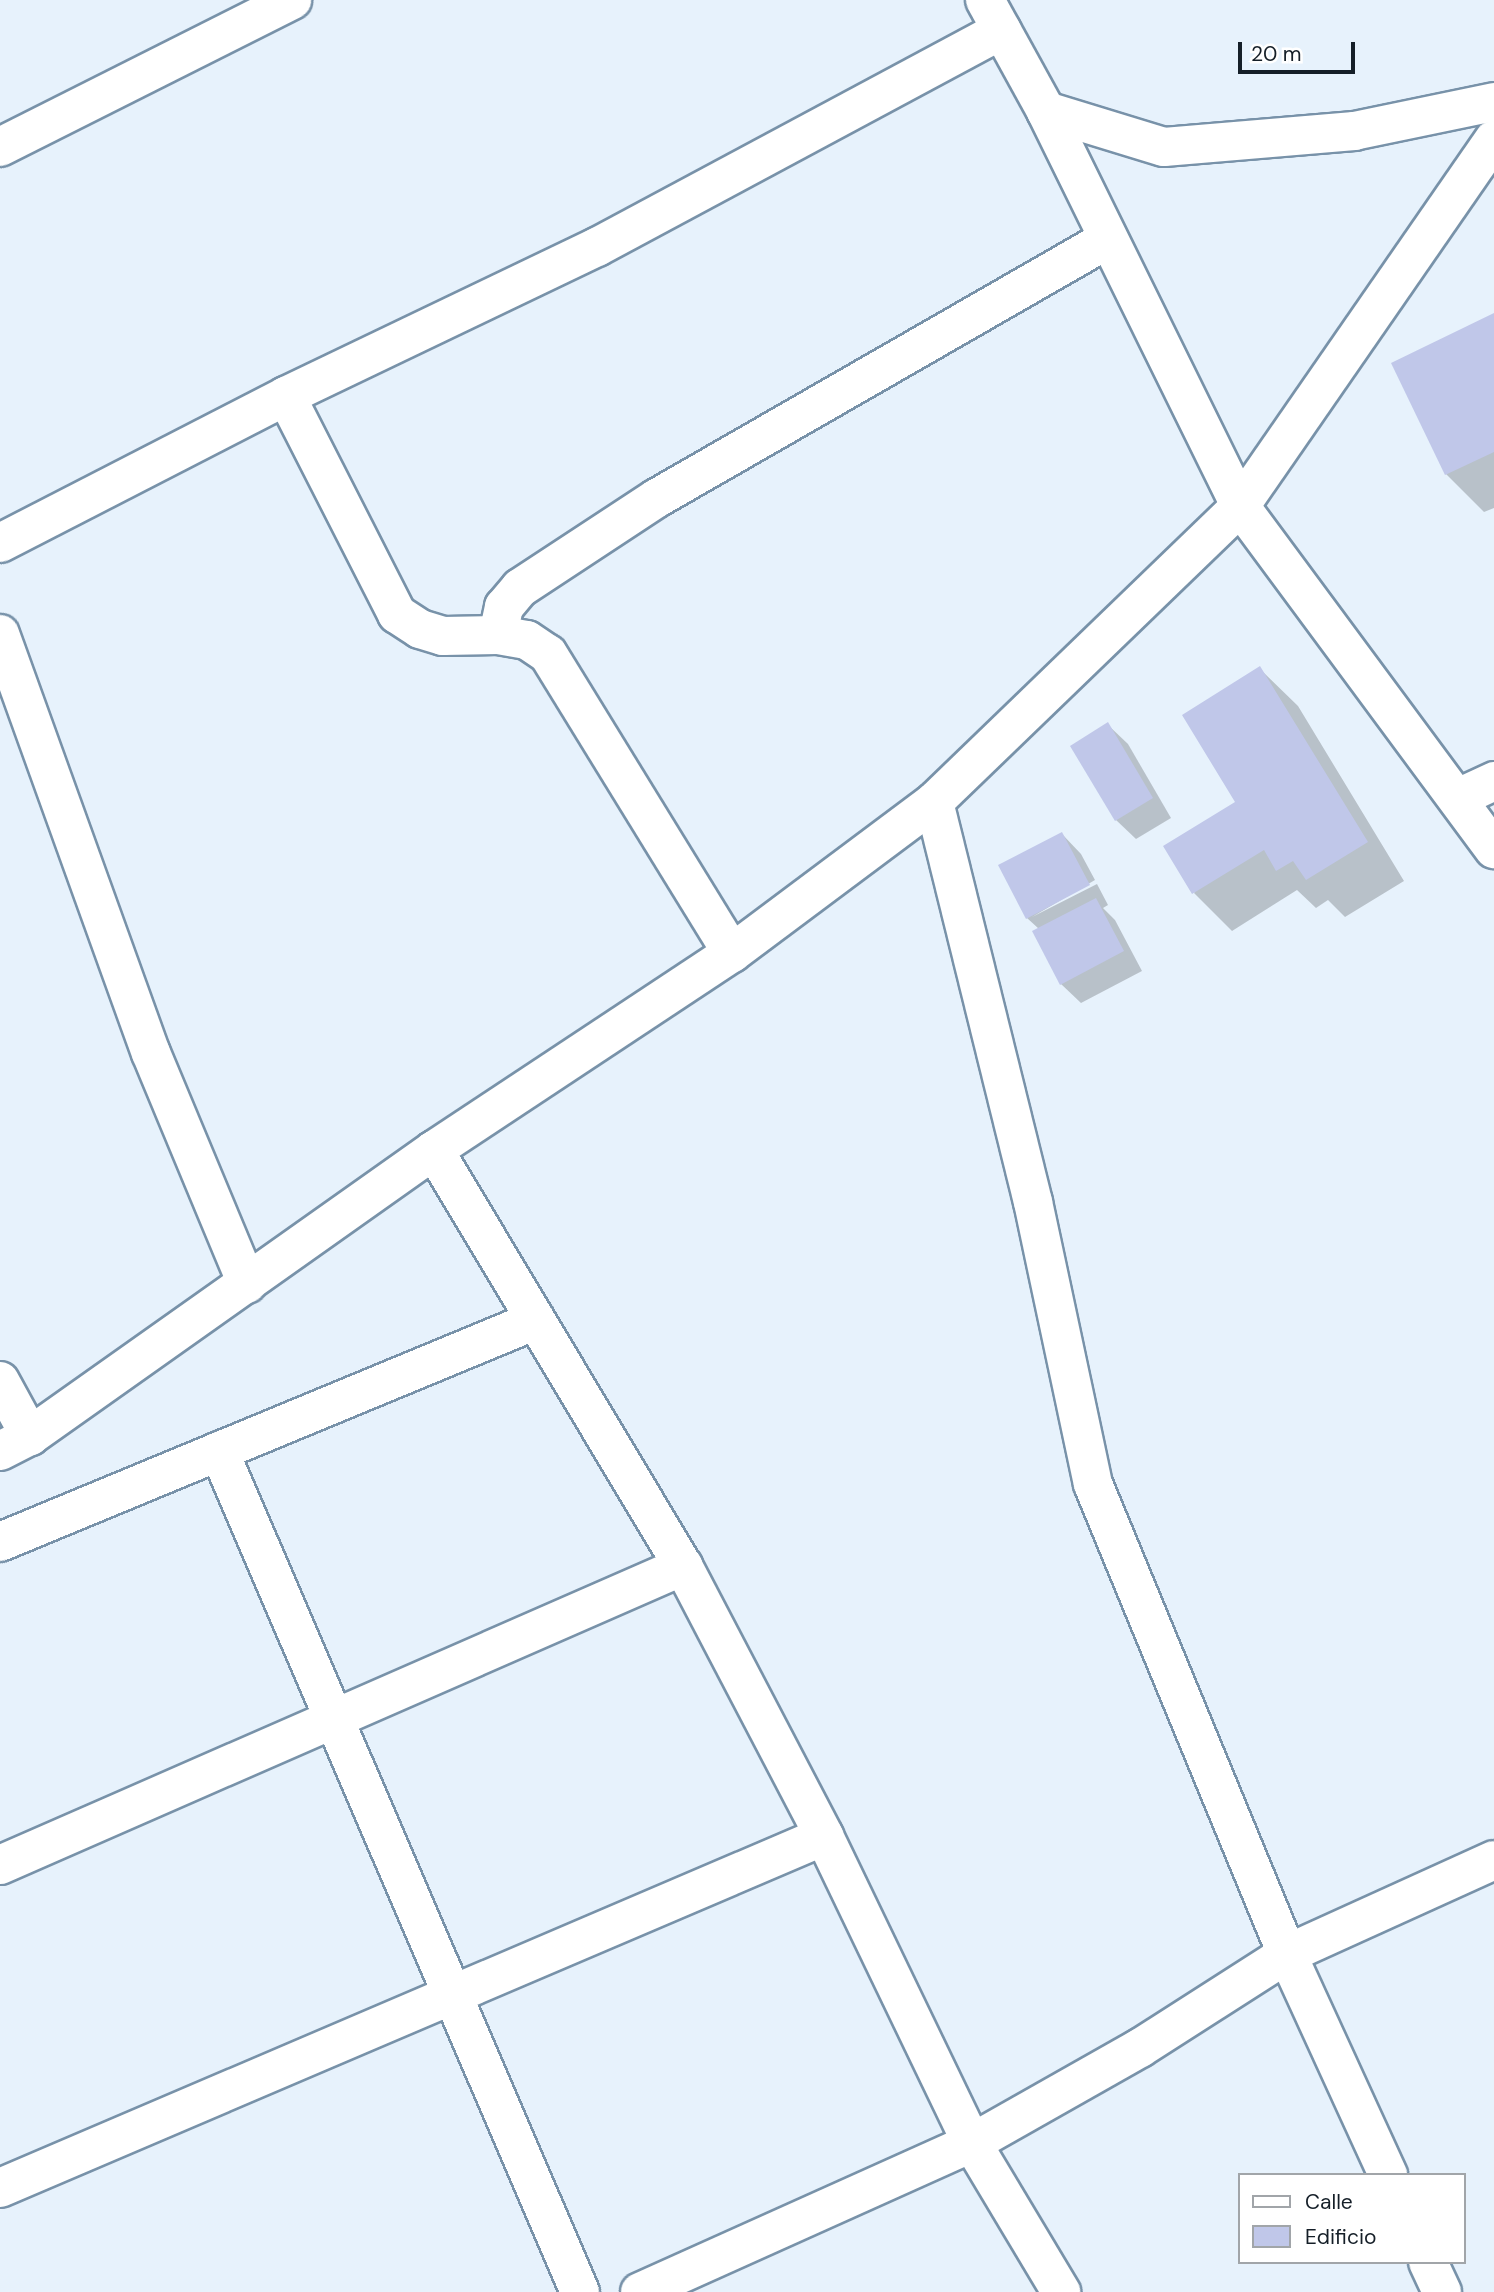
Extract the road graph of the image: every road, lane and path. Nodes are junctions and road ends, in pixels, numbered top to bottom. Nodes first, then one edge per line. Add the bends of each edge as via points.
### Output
1 (292, 0) edge
2 (993, 15) edge
3 (1494, 102) edge
4 (1046, 111) junction
5 (1494, 139) edge
6 (0, 147) edge
7 (1108, 239) junction
8 (286, 396) junction
9 (1240, 506) junction
10 (0, 543) edge
11 (0, 634) edge
12 (498, 635) junction
13 (1494, 780) edge
14 (1458, 798) junction
15 (934, 802) junction
16 (1494, 849) edge
17 (732, 953) junction
18 (434, 1150) junction
19 (247, 1284) junction
20 (536, 1321) junction
21 (0, 1381) edge
22 (15, 1443) edge
23 (219, 1451) junction
24 (0, 1542) edge
25 (683, 1566) junction
26 (334, 1719) junction
27 (824, 1836) junction
28 (1494, 1860) edge
29 (0, 1865) edge
30 (1287, 1954) junction
31 (453, 1995) junction
32 (972, 2143) junction
33 (1387, 2173) edge
34 (0, 2188) edge
35 (1429, 2264) edge
36 (580, 2292) edge
37 (640, 2292) edge
38 (1061, 2292) edge
39 (1442, 2292) edge

1 - 6 street
2 - 4 street
2 - 8 street via 597,247
3 - 4 street via 1354,131 1164,146
4 - 7 street
5 - 9 street
7 - 9 street
7 - 12 street via 657,498 520,588 504,607
8 - 10 street
8 - 12 street via 397,614 420,629 443,636
9 - 14 street
9 - 15 street
11 - 19 street via 151,1053
12 - 17 street via 527,640 548,654
13 - 14 street
14 - 16 street
15 - 17 street
15 - 30 street via 1033,1202 1093,1484
17 - 18 street
18 - 19 street
18 - 20 street
19 - 22 street
20 - 23 street
20 - 25 street
21 - 22 street
23 - 24 street
23 - 26 street
25 - 26 street
25 - 27 street
26 - 29 street
26 - 31 street
27 - 31 street
27 - 32 street
28 - 30 street
30 - 32 street via 1140,2048
30 - 33 street
31 - 34 street
31 - 36 street
32 - 37 street
32 - 38 street
35 - 39 street

